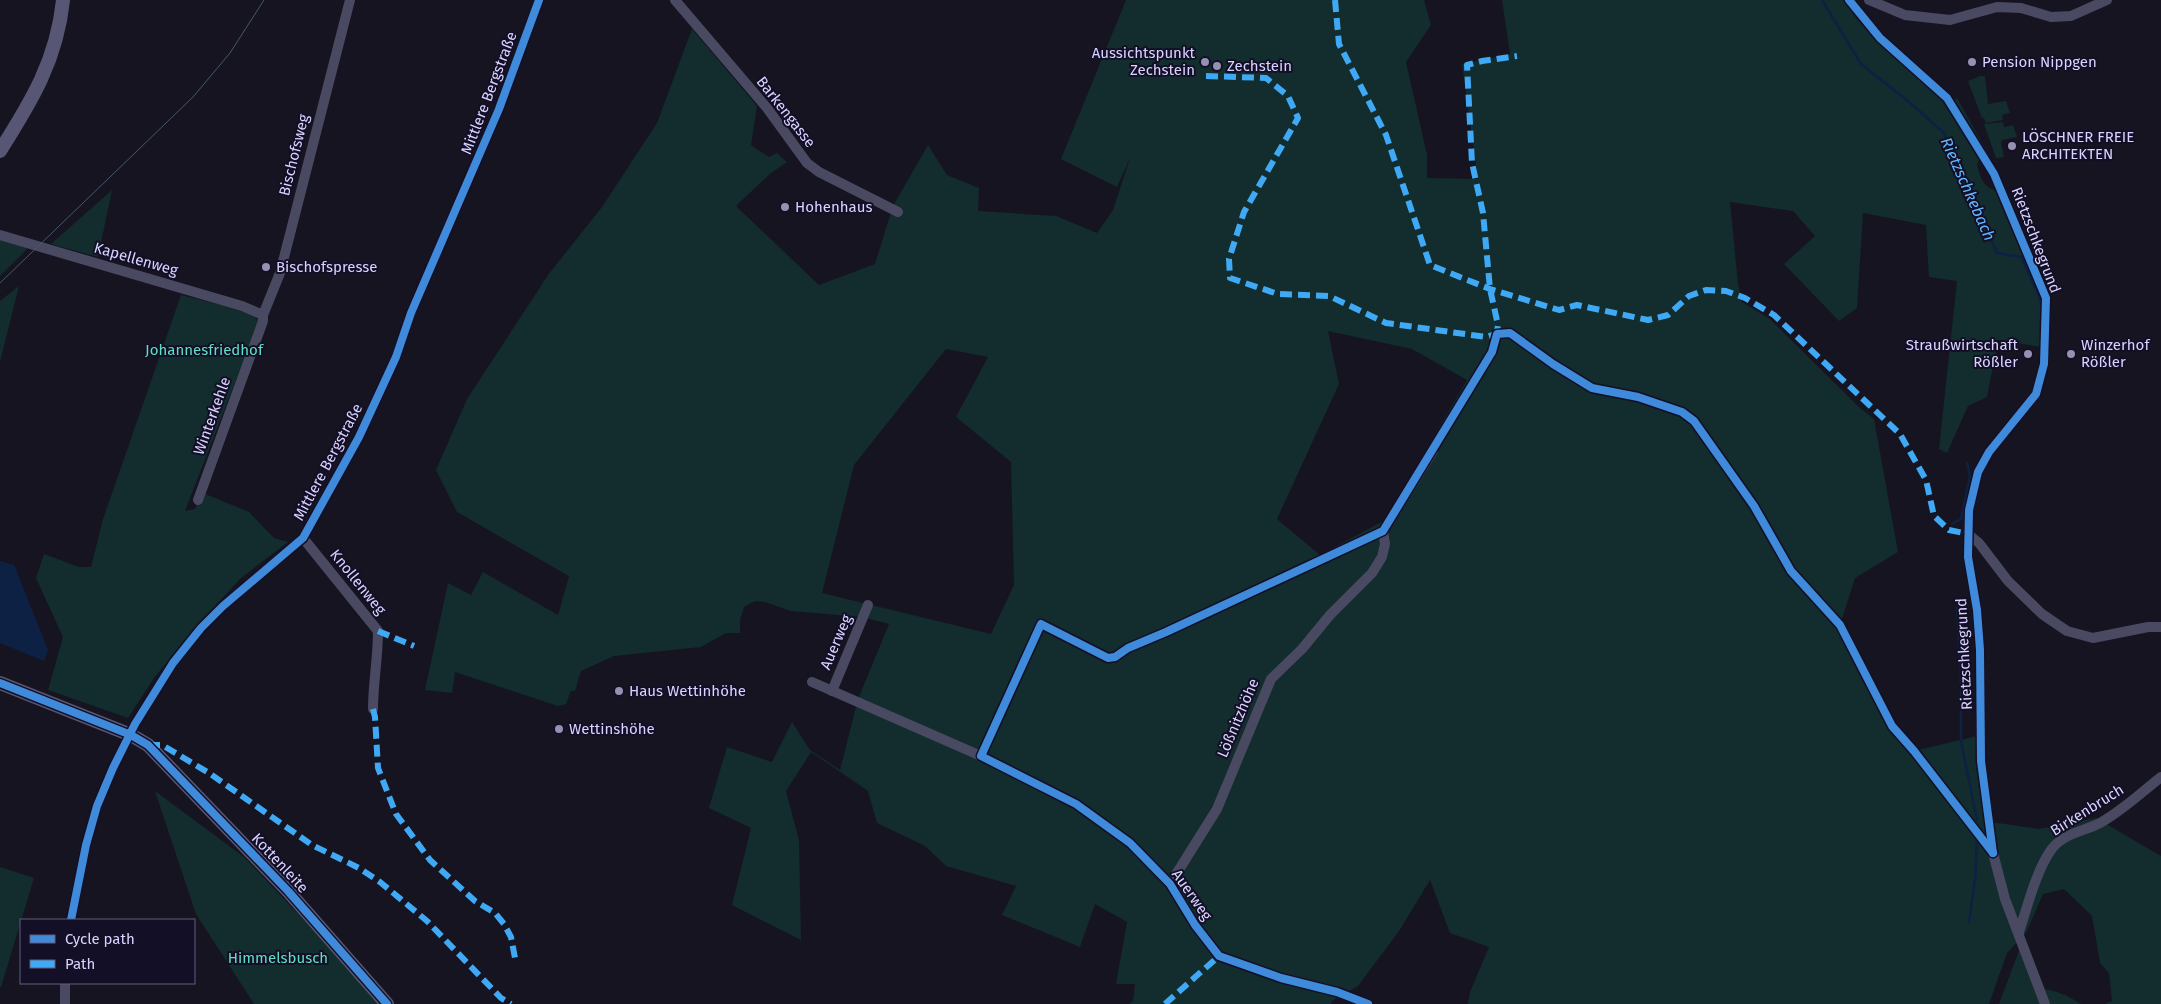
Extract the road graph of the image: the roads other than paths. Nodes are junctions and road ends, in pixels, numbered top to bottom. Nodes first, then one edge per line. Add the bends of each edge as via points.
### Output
1 (63, 0) edge
2 (350, 0) edge
3 (539, 0) edge
4 (674, 0) edge
5 (1849, 0) edge
6 (1869, 0) edge
7 (2107, 0) edge
8 (0, 151) edge
9 (898, 212) dead end
10 (0, 235) edge
11 (263, 315) junction
12 (1433, 451) dead end
13 (198, 500) dead end
14 (1968, 534) junction
15 (303, 538) junction
16 (868, 605) dead end
17 (2161, 628) edge
18 (812, 682) dead end
19 (0, 683) edge
20 (832, 691) junction
21 (373, 709) dead end
22 (131, 735) junction
23 (2161, 776) edge
24 (1170, 884) junction
25 (72, 919) edge
26 (2019, 932) junction
27 (65, 984) edge
28 (66, 1004) edge
29 (388, 1004) edge
30 (1368, 1004) edge
31 (2045, 1004) edge

1 - 8 street via 48,65 37,90
2 - 11 street, Bischofsweg via 280,273
3 - 15 street, Mittlere Bergstraße via 499,109 383,386
4 - 9 street, Barkengasse via 766,108 807,163
5 - 14 street, Rietzschkegrund via 1880,38 1948,100 1994,174 2046,298 2044,364 2036,394 1989,452 1978,472 1969,510
6 - 7 street via 1904,15 1950,20 1997,7 2022,8 2051,17 2070,16
10 - 11 street, Kapellenweg
11 - 13 street, Winterkehle
12 - 24 street, Lößnitzhöhe via 1383,531 1382,557 1372,573 1271,679 1216,809
14 - 17 street via 1979,543 2008,581 2042,614 2067,631 2093,638 2148,627
14 - 26 street, Rietzschkegrund via 1980,650 1981,762 1993,853
15 - 21 street, Knollenweg via 378,631
15 - 22 street, Mittlere Bergstraße via 201,628 173,663
16 - 20 street, Auerweg
18 - 20 street, Auerweg
19 - 22 street, Kottenleite
20 - 24 street, Auerweg via 981,756 1076,804 1130,843
22 - 25 street, Mittlere Bergstraße via 97,806
22 - 29 street, Kottenleite via 148,746 288,891
23 - 26 street, Birkenbruch via 2123,808 2099,823 2072,833 2051,850 2033,888
24 - 30 street, Auerweg via 1219,956
26 - 31 street, Rietzschkegrund
27 - 28 street

